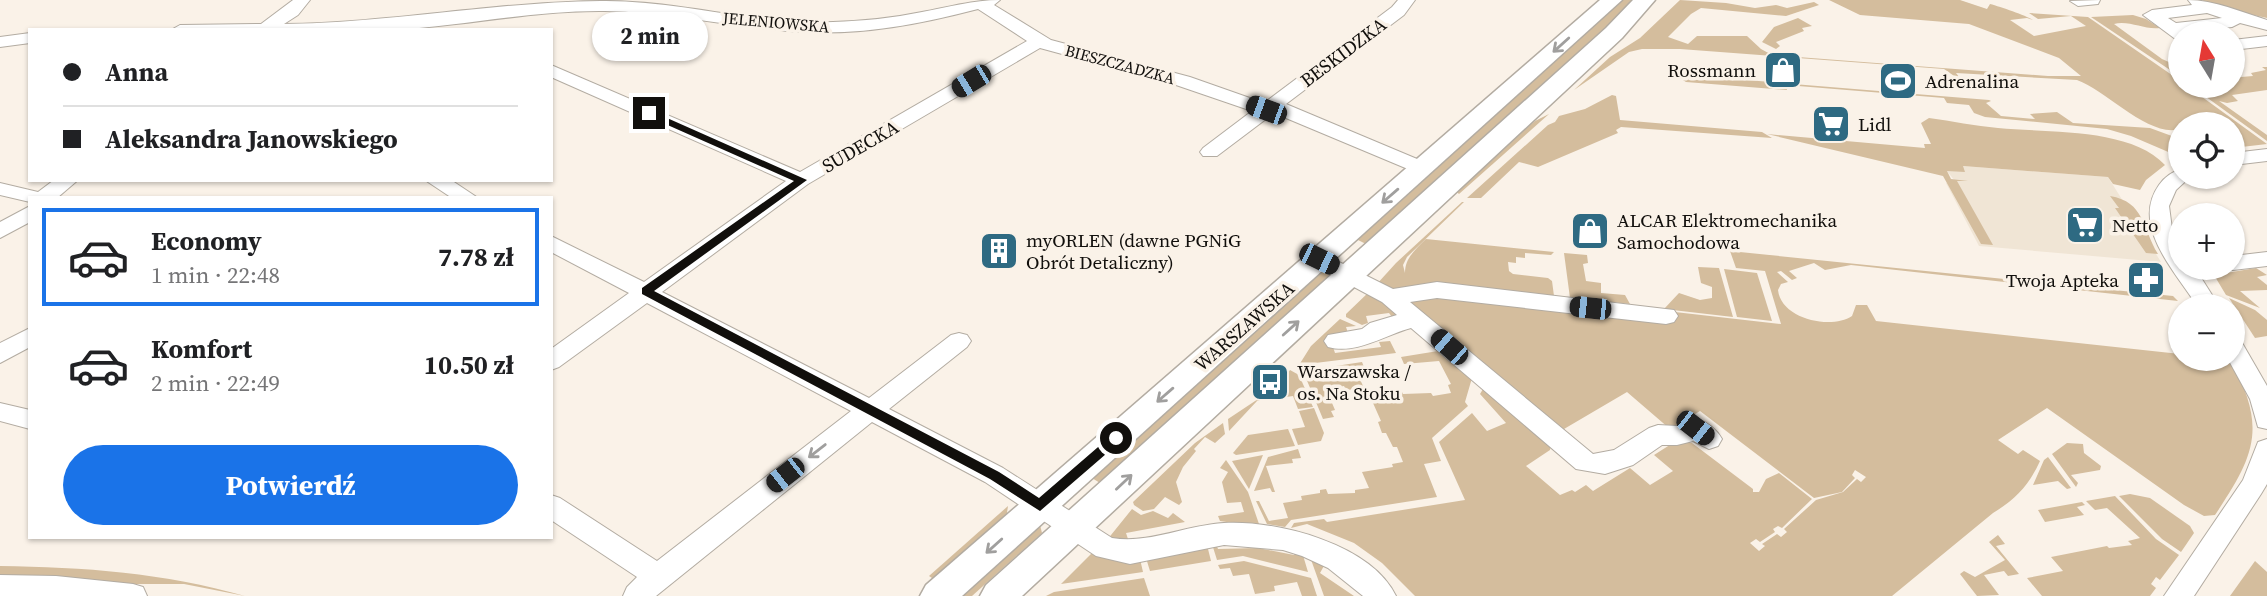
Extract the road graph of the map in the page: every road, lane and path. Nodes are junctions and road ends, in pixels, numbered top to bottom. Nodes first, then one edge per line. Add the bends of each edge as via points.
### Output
1 (302, 0) edge
2 (1407, 0) edge
3 (1612, 0) edge
4 (1645, 0) edge
5 (987, 2) edge
6 (2202, 4) edge
7 (520, 11) junction
8 (2236, 17) junction
9 (2232, 21) edge
10 (2267, 25) edge
11 (2168, 26) edge
12 (266, 28) edge
13 (312, 28) edge
14 (516, 28) edge
15 (28, 38) edge
16 (1039, 41) junction
17 (2267, 41) edge
18 (0, 42) edge
19 (2245, 44) edge
20 (553, 70) edge
21 (1269, 108) junction
22 (1210, 152) dead end
23 (2267, 155) edge
24 (2245, 158) edge
25 (1422, 168) junction
26 (802, 180) junction
27 (65, 182) edge
28 (439, 182) edge
29 (2168, 187) edge
30 (0, 189) edge
31 (32, 196) edge
32 (44, 196) edge
33 (464, 196) edge
34 (28, 214) edge
35 (0, 231) edge
36 (2168, 242) edge
37 (553, 244) edge
38 (1319, 259) junction
39 (2267, 259) edge
40 (2245, 262) edge
41 (1350, 274) junction
42 (646, 291) junction
43 (1390, 297) junction
44 (1666, 316) dead end
45 (1416, 318) junction
46 (28, 336) edge
47 (959, 341) dead end
48 (1336, 341) dead end
49 (0, 354) edge
50 (553, 360) edge
51 (2245, 369) edge
52 (870, 408) junction
53 (2, 414) edge
54 (28, 420) edge
55 (2267, 420) edge
56 (1709, 439) dead end
57 (2267, 449) edge
58 (1040, 506) junction
59 (553, 507) edge
60 (1073, 527) junction
61 (658, 576) junction
62 (0, 587) edge
63 (133, 596) edge
64 (637, 596) edge
65 (938, 596) edge
66 (998, 596) edge
67 (1382, 596) edge
68 (2178, 596) edge

1 - 12 street
2 - 21 street, BESKIDZKA
3 -> 25 main road, WARSZAWSKA
4 - 41 main road, WARSZAWSKA
5 - 7 street, JELENIOWSKA via 910,20 833,28 623,7
5 - 16 street, BIESZCZADZKA
6 - 8 street
6 - 11 street via 2153,15
7 - 13 street, JELENIOWSKA
7 - 14 street
8 - 9 street
8 - 10 street
15 - 18 street
16 - 21 street, BIESZCZADZKA
16 - 26 street, SUDECKA
17 - 19 street
20 - 26 street
21 - 22 street, BESKIDZKA
21 - 25 street, BIESZCZADZKA
23 - 24 street
25 -> 38 main road, WARSZAWSKA
26 - 42 street, SUDECKA
27 - 32 street
28 - 33 street
29 - 36 street via 2162,192 2158,214
30 - 31 street
34 - 35 street
37 - 42 street
38 - 41 street
38 -> 58 main road, WARSZAWSKA
39 - 40 street
41 - 43 street
60 -> 41 main road, WARSZAWSKA
42 - 50 street, SUDECKA
42 - 52 street
43 - 44 street via 1437,290
43 - 45 street
45 - 48 street via 1368,336
45 - 56 street via 1585,462 1613,463 1658,435 1673,437 1695,428
46 - 49 street
47 - 52 street
51 - 55 street via 2262,399
52 - 58 street via 994,475
52 -> 61 street
53 - 54 street
57 - 68 street via 2252,486
58 - 60 street
58 -> 65 main road, WARSZAWSKA
59 - 61 street
60 - 66 main road, WARSZAWSKA
60 - 67 street via 1098,545 1124,553 1215,534 1291,540 1338,560
61 - 64 street
62 - 63 street via 56,587

